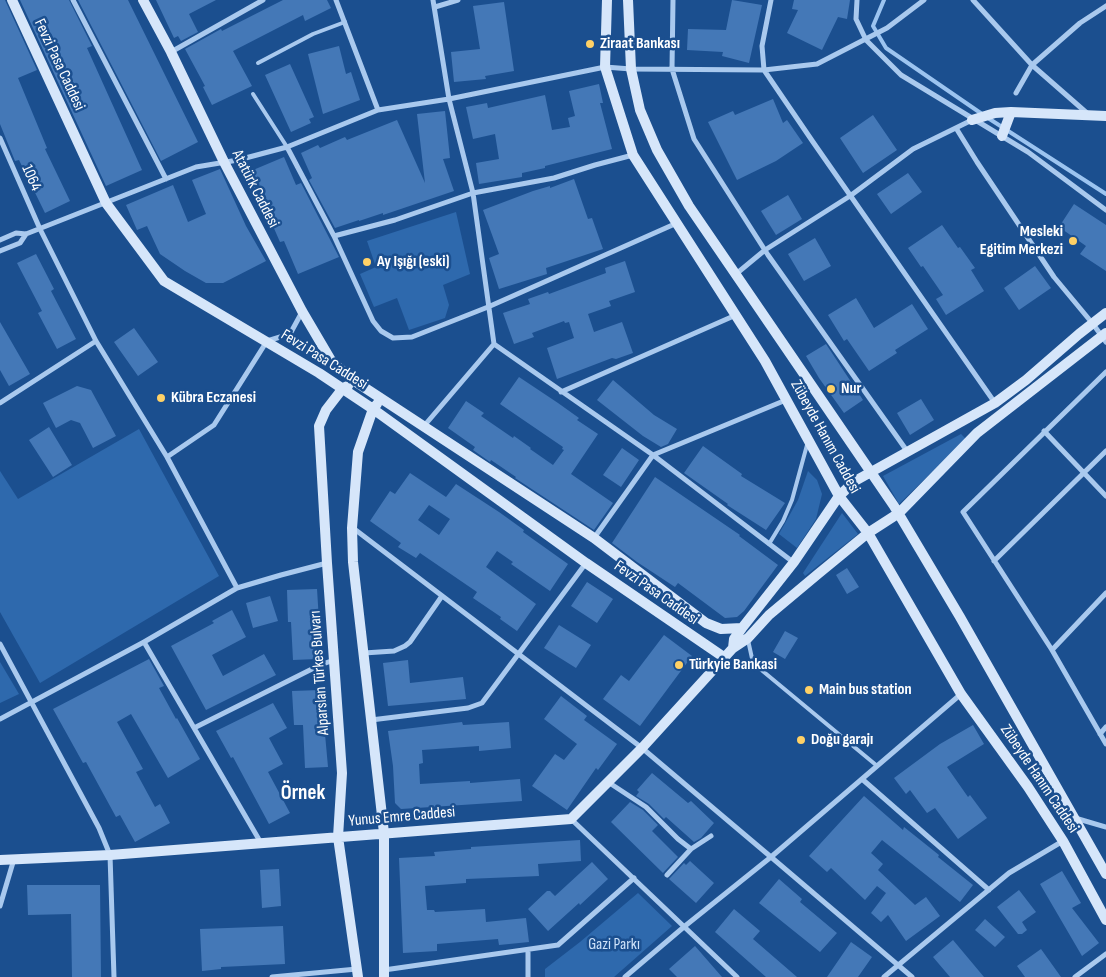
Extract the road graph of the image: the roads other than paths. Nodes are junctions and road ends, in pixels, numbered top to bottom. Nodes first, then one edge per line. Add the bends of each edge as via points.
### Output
1 (12, 0) edge
2 (73, 0) edge
3 (143, 0) edge
4 (263, 0) edge
5 (336, 0) edge
6 (433, 0) edge
7 (458, 0) edge
8 (607, 0) edge
9 (628, 0) edge
10 (673, 0) edge
11 (771, 0) edge
12 (857, 0) edge
13 (924, 0) edge
14 (972, 0) edge
15 (1106, 6) edge
16 (435, 7) junction
17 (345, 22) junction
18 (866, 40) junction
19 (171, 52) junction
20 (258, 63) dead end
21 (1032, 65) junction
22 (605, 67) junction
23 (631, 69) junction
24 (672, 69) junction
25 (764, 70) junction
26 (1016, 93) dead end
27 (254, 94) dead end
28 (449, 99) junction
29 (378, 110) junction
30 (1010, 116) junction
31 (1090, 116) junction
32 (1106, 116) edge
33 (975, 118) junction
34 (956, 128) junction
35 (1003, 134) junction
36 (0, 138) edge
37 (287, 147) junction
38 (633, 155) junction
39 (224, 162) junction
40 (166, 179) junction
41 (473, 193) junction
42 (850, 196) junction
43 (106, 203) junction
44 (1106, 210) edge
45 (676, 223) junction
46 (40, 228) junction
47 (26, 234) junction
48 (334, 236) junction
49 (0, 240) edge
50 (765, 250) junction
51 (0, 251) edge
52 (736, 274) junction
53 (488, 307) junction
54 (302, 311) junction
55 (1106, 314) edge
56 (736, 315) junction
57 (1093, 324) junction
58 (1105, 339) edge
59 (96, 341) junction
60 (267, 342) junction
61 (494, 344) junction
62 (1106, 372) edge
63 (356, 382) junction
64 (343, 388) junction
65 (561, 392) junction
66 (382, 398) junction
67 (786, 400) junction
68 (0, 402) edge
69 (995, 403) junction
70 (373, 408) junction
71 (424, 426) junction
72 (1044, 431) junction
73 (808, 440) junction
74 (907, 451) junction
75 (1106, 451) edge
76 (652, 456) junction
77 (168, 457) junction
78 (871, 471) junction
79 (1084, 473) junction
80 (839, 496) junction
81 (1106, 496) edge
82 (899, 513) junction
83 (352, 528) junction
84 (868, 533) junction
85 (594, 538) junction
86 (769, 544) junction
87 (994, 561) junction
88 (586, 562) junction
89 (794, 562) junction
90 (326, 563) junction
91 (237, 588) junction
92 (1106, 593) edge
93 (442, 596) junction
94 (742, 628) junction
95 (748, 638) junction
96 (144, 642) junction
97 (0, 644) edge
98 (733, 648) junction
99 (1052, 650) junction
100 (517, 653) junction
101 (363, 654) junction
102 (725, 658) junction
103 (334, 660) junction
104 (961, 694) junction
105 (32, 701) junction
106 (0, 719) edge
107 (371, 720) junction
108 (1106, 727) edge
109 (194, 728) junction
110 (1100, 734) junction
111 (1106, 744) edge
112 (642, 748) junction
113 (876, 765) junction
114 (862, 779) junction
115 (608, 782) junction
116 (1074, 818) junction
117 (571, 819) junction
118 (1106, 827) edge
119 (384, 833) junction
120 (711, 836) dead end
121 (338, 837) junction
122 (1063, 841) junction
123 (261, 844) junction
124 (691, 849) junction
125 (110, 855) junction
126 (771, 857) junction
127 (14, 859) junction
128 (0, 860) edge
129 (1106, 874) edge
130 (667, 876) dead end
131 (634, 878) junction
132 (989, 890) junction
133 (0, 906) edge
134 (1106, 920) edge
135 (685, 926) junction
136 (528, 951) junction
137 (1106, 954) edge
138 (898, 965) junction
139 (357, 973) edge
140 (383, 973) edge
141 (114, 977) edge
142 (272, 977) edge
143 (528, 977) edge
144 (625, 977) edge
145 (738, 977) edge
146 (884, 977) edge
147 (912, 977) edge
148 (1075, 977) edge

1 - 43 street, Fevzi Pasa Caddesi
2 - 40 street
3 - 19 street, Atatürk Caddesi
4 - 19 street
5 - 17 street
6 - 16 street
7 - 16 street
8 - 22 street, Zübeyde Hanım Caddesi
9 - 23 street, Zübeyde Hanım Caddesi
10 - 24 street
11 - 25 street via 762,46
12 - 18 street via 856,19
13 - 18 street
14 - 21 street
15 - 21 street via 1080,22
16 - 28 street
17 - 20 lane via 312,34
17 - 29 street
18 - 25 street via 817,64
18 - 33 street via 901,75
19 - 39 street, Atatürk Caddesi
21 - 26 street
21 - 31 street
22 - 23 street
22 - 28 street
22 - 38 street, Zübeyde Hanım Caddesi
23 - 24 street
23 - 52 street, Zübeyde Hanım Caddesi via 640,110 657,150 689,206
24 - 25 street
24 - 50 street via 694,139
25 - 42 street
27 - 37 lane
28 - 29 street
28 - 41 street
29 - 37 street
30 - 31 street
30 - 33 street via 995,112
30 - 35 street
31 - 32 street
33 - 34 street
33 - 35 street
34 - 42 street via 913,149
34 - 57 street via 1054,277
35 - 44 street
36 - 46 street, 1064
37 - 39 street
37 - 48 street
38 - 41 street via 554,178
38 - 45 street, Zübeyde Hanım Caddesi
39 - 40 street via 196,167
39 - 54 street, Atatürk Caddesi
40 - 43 street
41 - 48 street via 395,220
41 - 53 street
42 - 50 street
42 - 69 street
43 - 46 street
43 - 60 street, Fevzi Pasa Caddesi via 164,281
45 - 53 street
45 - 56 street, Zübeyde Hanım Caddesi
46 - 47 street
46 - 59 street, 1064
47 - 49 street via 16,233
47 - 51 street via 20,243
48 - 53 street via 373,321 387,335 412,337
50 - 52 street
50 - 74 street
52 - 78 street, Zübeyde Hanım Caddesi
53 - 61 street
54 - 60 street via 290,334
54 - 63 street, Atatürk Caddesi via 332,362
55 - 57 street
56 - 65 street
56 - 67 street, Zübeyde Hanım Caddesi
57 - 58 street
57 - 69 street
58 - 82 street via 977,433
59 - 68 street
59 - 77 street, 1064
60 - 64 street, Fevzi Pasa Caddesi
60 - 77 street via 214,425
61 - 65 street
61 - 71 street
62 - 72 street
63 - 64 street, Alparslan Türkes Bulvarı
63 - 66 street, Fevzi Pasa Caddesi
64 - 70 street, Fevzi Pasa Caddesi
64 - 90 street, Alparslan Türkes Bulvarı via 326,410 319,426
65 - 76 street
66 - 70 street
66 - 71 street, Fevzi Pasa Caddesi
67 - 73 street, Zübeyde Hanım Caddesi
67 - 76 street
69 - 74 street
70 - 83 street via 358,452
70 - 88 street, Fevzi Pasa Caddesi
71 - 85 street, Fevzi Pasa Caddesi
72 - 79 street
72 - 87 street via 963,512
73 - 80 street, Zübeyde Hanım Caddesi
73 - 86 lane via 792,500
74 - 78 street
75 - 79 street
76 - 85 street
76 - 86 street
77 - 91 street, 1064
78 - 80 street
78 - 82 street, Zübeyde Hanım Caddesi
79 - 81 street
79 - 87 street
80 - 84 street, Zübeyde Hanım Caddesi
80 - 89 street
82 - 84 street
82 - 116 street, Zübeyde Hanım Caddesi
83 - 93 street
83 - 101 street
84 - 95 street via 769,615
84 - 104 street, Zübeyde Hanım Caddesi
85 - 94 street, Fevzi Pasa Caddesi via 706,623 721,629
86 - 89 street
87 - 99 street
88 - 100 street
88 - 102 street, Fevzi Pasa Caddesi
89 - 94 street
90 - 91 street
90 - 103 street, Alparslan Türkes Bulvarı
91 - 96 street
92 - 99 street
93 - 100 street
93 - 101 street via 406,646 394,651
94 - 98 street via 734,639
95 - 98 street
95 - 113 lane via 752,663
96 - 105 street
96 - 109 street
97 - 105 street
98 - 102 street
99 - 110 street
100 - 107 street via 482,703 468,708
100 - 112 street
101 - 107 street
102 - 112 street
103 - 109 street
103 - 121 street, Alparslan Türkes Bulvarı via 342,773
104 - 113 street
104 - 122 street, Zübeyde Hanım Caddesi via 1028,786
105 - 106 street
105 - 125 street
107 - 119 street
108 - 110 street
109 - 123 street
110 - 111 street
112 - 115 street
112 - 126 street
113 - 114 street
114 - 126 street
114 - 132 street
115 - 117 street
115 - 124 street via 646,807
116 - 118 street
116 - 129 street, Zübeyde Hanım Caddesi
117 - 119 street, Yunus Emre Caddesi
117 - 131 street
119 - 121 street, Yunus Emre Caddesi
119 - 140 street
120 - 124 street
121 - 123 street, Yunus Emre Caddesi
121 - 139 street, Alparslan Türkes Bulvarı
122 - 132 street via 1009,873
122 - 134 street, Zübeyde Hanım Caddesi
123 - 125 street, Yunus Emre Caddesi
124 - 130 street
125 - 127 street, Yunus Emre Caddesi
125 - 141 street
126 - 135 street
126 - 138 street
127 - 128 street, Yunus Emre Caddesi
127 - 133 street
131 - 135 street
131 - 136 street via 558,945
132 - 138 street
135 - 144 street
135 - 145 street
136 - 140 street
136 - 143 street
137 - 148 street
138 - 146 street
138 - 147 street
139 - 142 street

